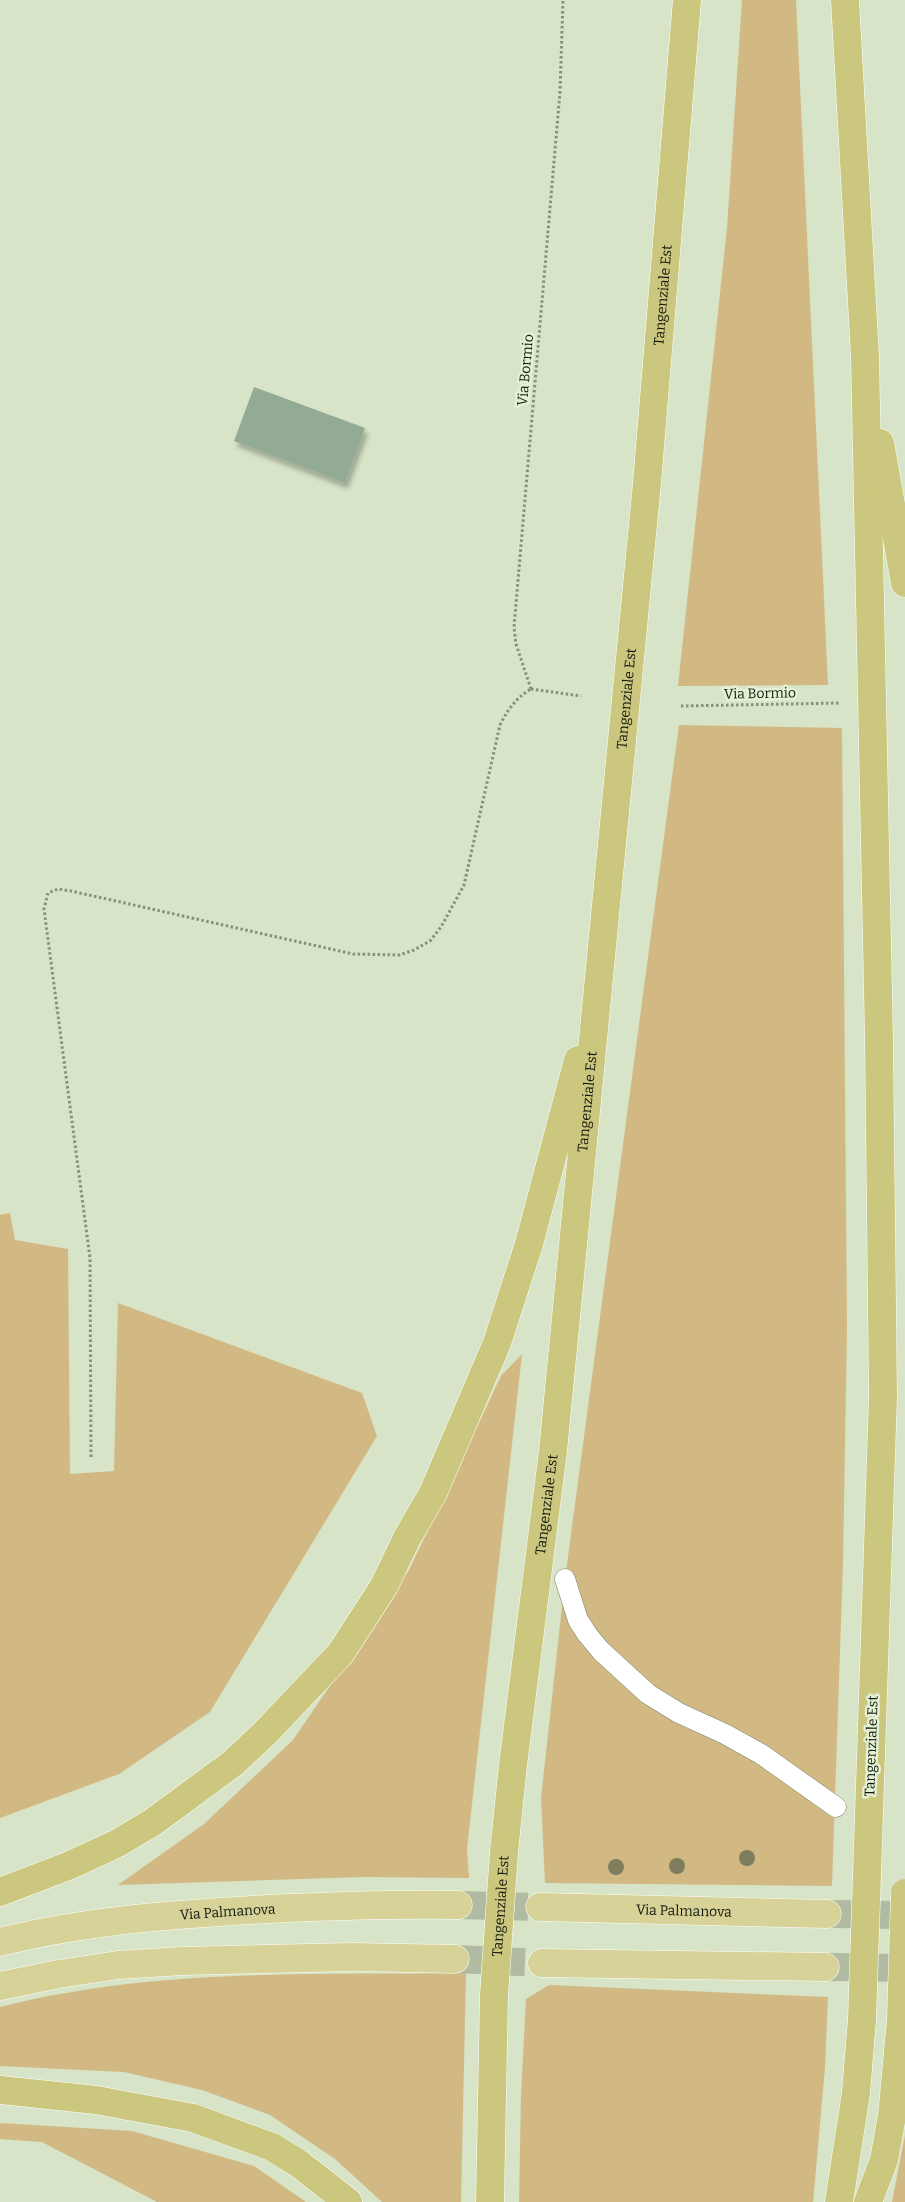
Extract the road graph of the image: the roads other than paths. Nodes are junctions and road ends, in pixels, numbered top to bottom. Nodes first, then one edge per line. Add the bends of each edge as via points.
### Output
1 (686, 0) edge
2 (845, 0) edge
3 (866, 358) junction
4 (905, 583) edge
5 (599, 981) junction
6 (565, 1579) dead end
7 (836, 1806) dead end
8 (0, 1892) edge
9 (905, 1894) edge
10 (458, 1905) tunnel mouth
11 (540, 1907) tunnel mouth
12 (827, 1914) tunnel mouth
13 (0, 1942) edge
14 (455, 1959) tunnel mouth
15 (542, 1963) tunnel mouth
16 (825, 1967) tunnel mouth
17 (0, 1986) edge
18 (0, 2090) edge
19 (348, 2202) edge
20 (490, 2202) edge
21 (839, 2202) edge
22 (868, 2202) edge

1 - 5 highway, Tangenziale Est via 647,483
2 - 3 highway, Tangenziale Est
3 - 4 highway
3 - 21 highway, Tangenziale Est, bridge via 882,1396 862,2019 856,2093
5 - 8 highway via 529,1244 497,1343 433,1493 357,1630 319,1678 266,1732 233,1763 193,1793 116,1844
5 - 20 highway, Tangenziale Est, bridge via 553,1451 504,1852 494,1995
6 - 7 lane via 578,1620 587,1634 648,1694 755,1750
9 - 22 highway, bridge via 901,2020 892,2116 884,2160
10 - 13 highway, Via Palmanova via 368,1905 193,1913 108,1921
11 - 12 highway, Via Palmanova
14 - 17 highway via 352,1957 182,1961 118,1965
15 - 16 highway
18 - 19 highway via 137,2106 210,2124 272,2147

